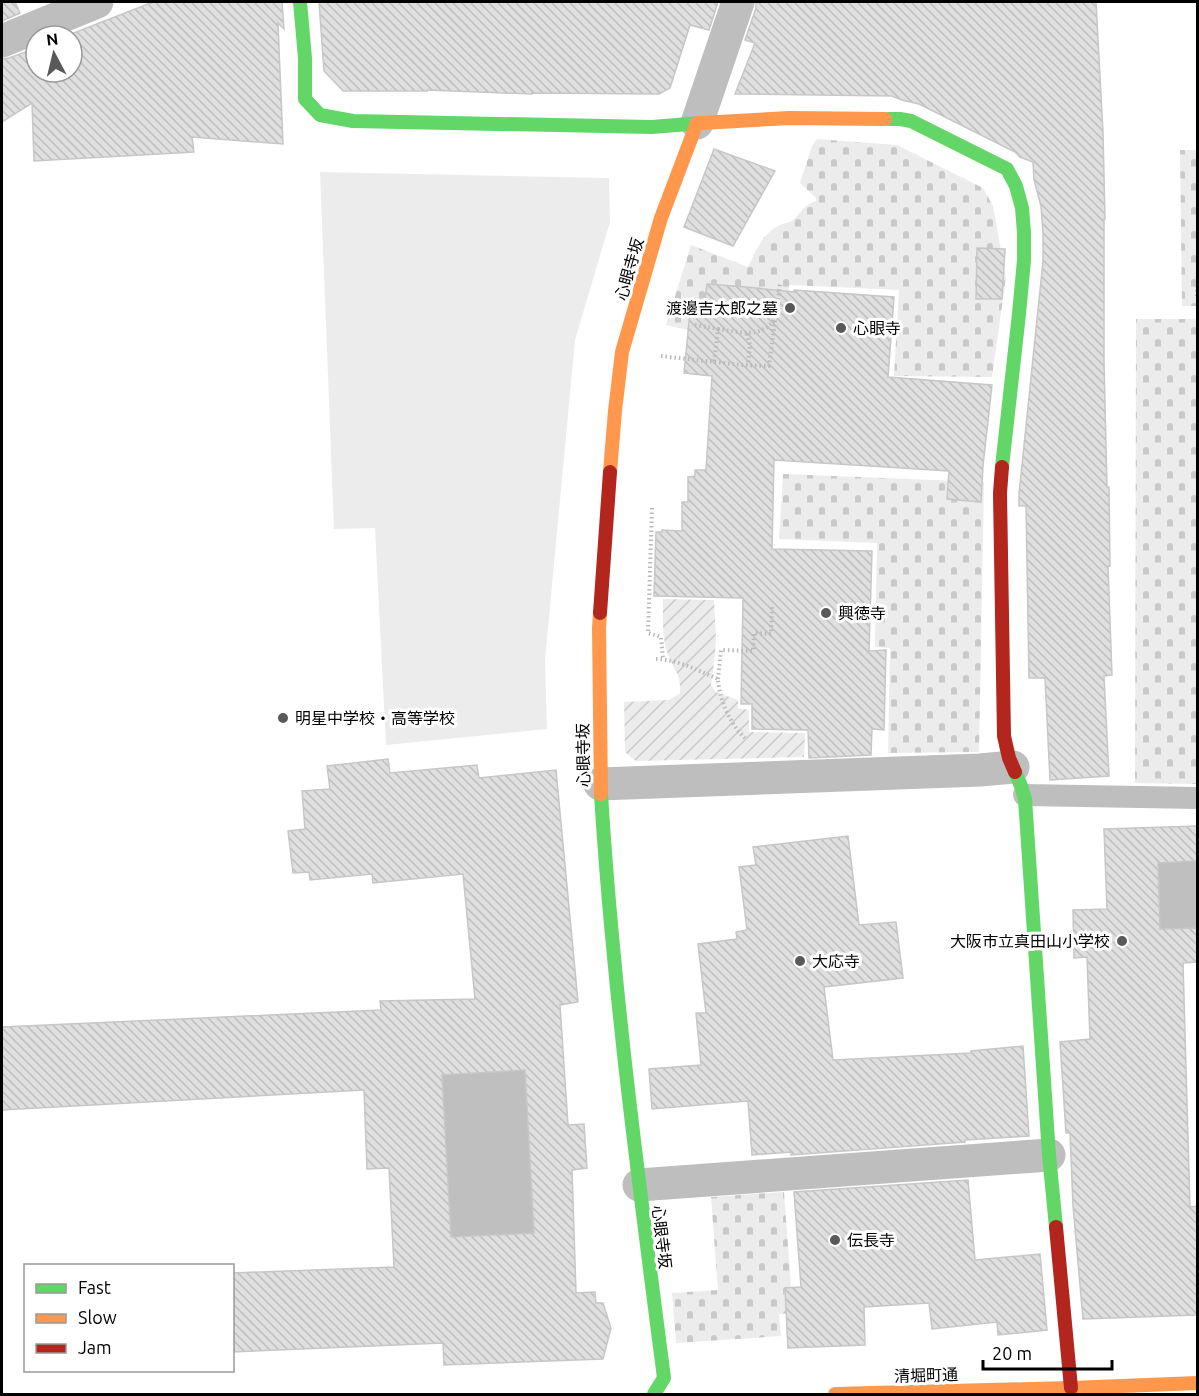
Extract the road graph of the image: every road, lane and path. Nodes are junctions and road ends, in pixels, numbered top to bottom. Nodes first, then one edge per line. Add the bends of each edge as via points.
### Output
1 (97, 2) edge
2 (300, 2) edge
3 (738, 2) edge
4 (2, 41) edge
5 (697, 123) junction
6 (1197, 267) edge
7 (780, 285) dead end
8 (1197, 296) edge
9 (776, 318) junction
10 (695, 325) dead end
11 (718, 329) junction
12 (747, 334) junction
13 (675, 358) dead end
14 (714, 362) junction
15 (748, 366) junction
16 (652, 508) dead end
17 (772, 608) dead end
18 (657, 659) dead end
19 (663, 659) junction
20 (718, 679) junction
21 (748, 740) dead end
22 (1018, 781) junction
23 (600, 784) junction
24 (1197, 798) edge
25 (1050, 1155) junction
26 (639, 1185) junction
27 (1197, 1383) edge
28 (1071, 1388) junction
29 (654, 1395) edge
30 (835, 1395) edge

1 - 4 street
2 - 5 street via 305,99 320,115 353,121 652,127
3 - 5 street
5 - 22 street via 801,118 911,121 1007,169 1015,180 1025,261 1000,493 1004,736
5 - 23 street, 心眼寺坂 via 661,218 622,352 599,628
6 - 8 path
7 - 9 path
9 - 12 path via 758,333
9 - 15 path via 769,366
10 - 11 path
11 - 12 path
11 - 14 path
12 - 15 path
13 - 14 path
14 - 15 path
16 - 19 path via 648,633 661,637
17 - 20 path via 771,633 754,633 753,651 722,650
18 - 19 path
19 - 20 path
20 - 21 path via 732,720
22 - 23 street via 980,770
22 - 24 lane
22 - 25 street
23 - 26 street, 心眼寺坂 via 606,879
25 - 26 street
25 - 28 street
26 - 29 street, 心眼寺坂 via 664,1378
27 - 28 street, 清堀町通
28 - 30 street, 清堀町通

